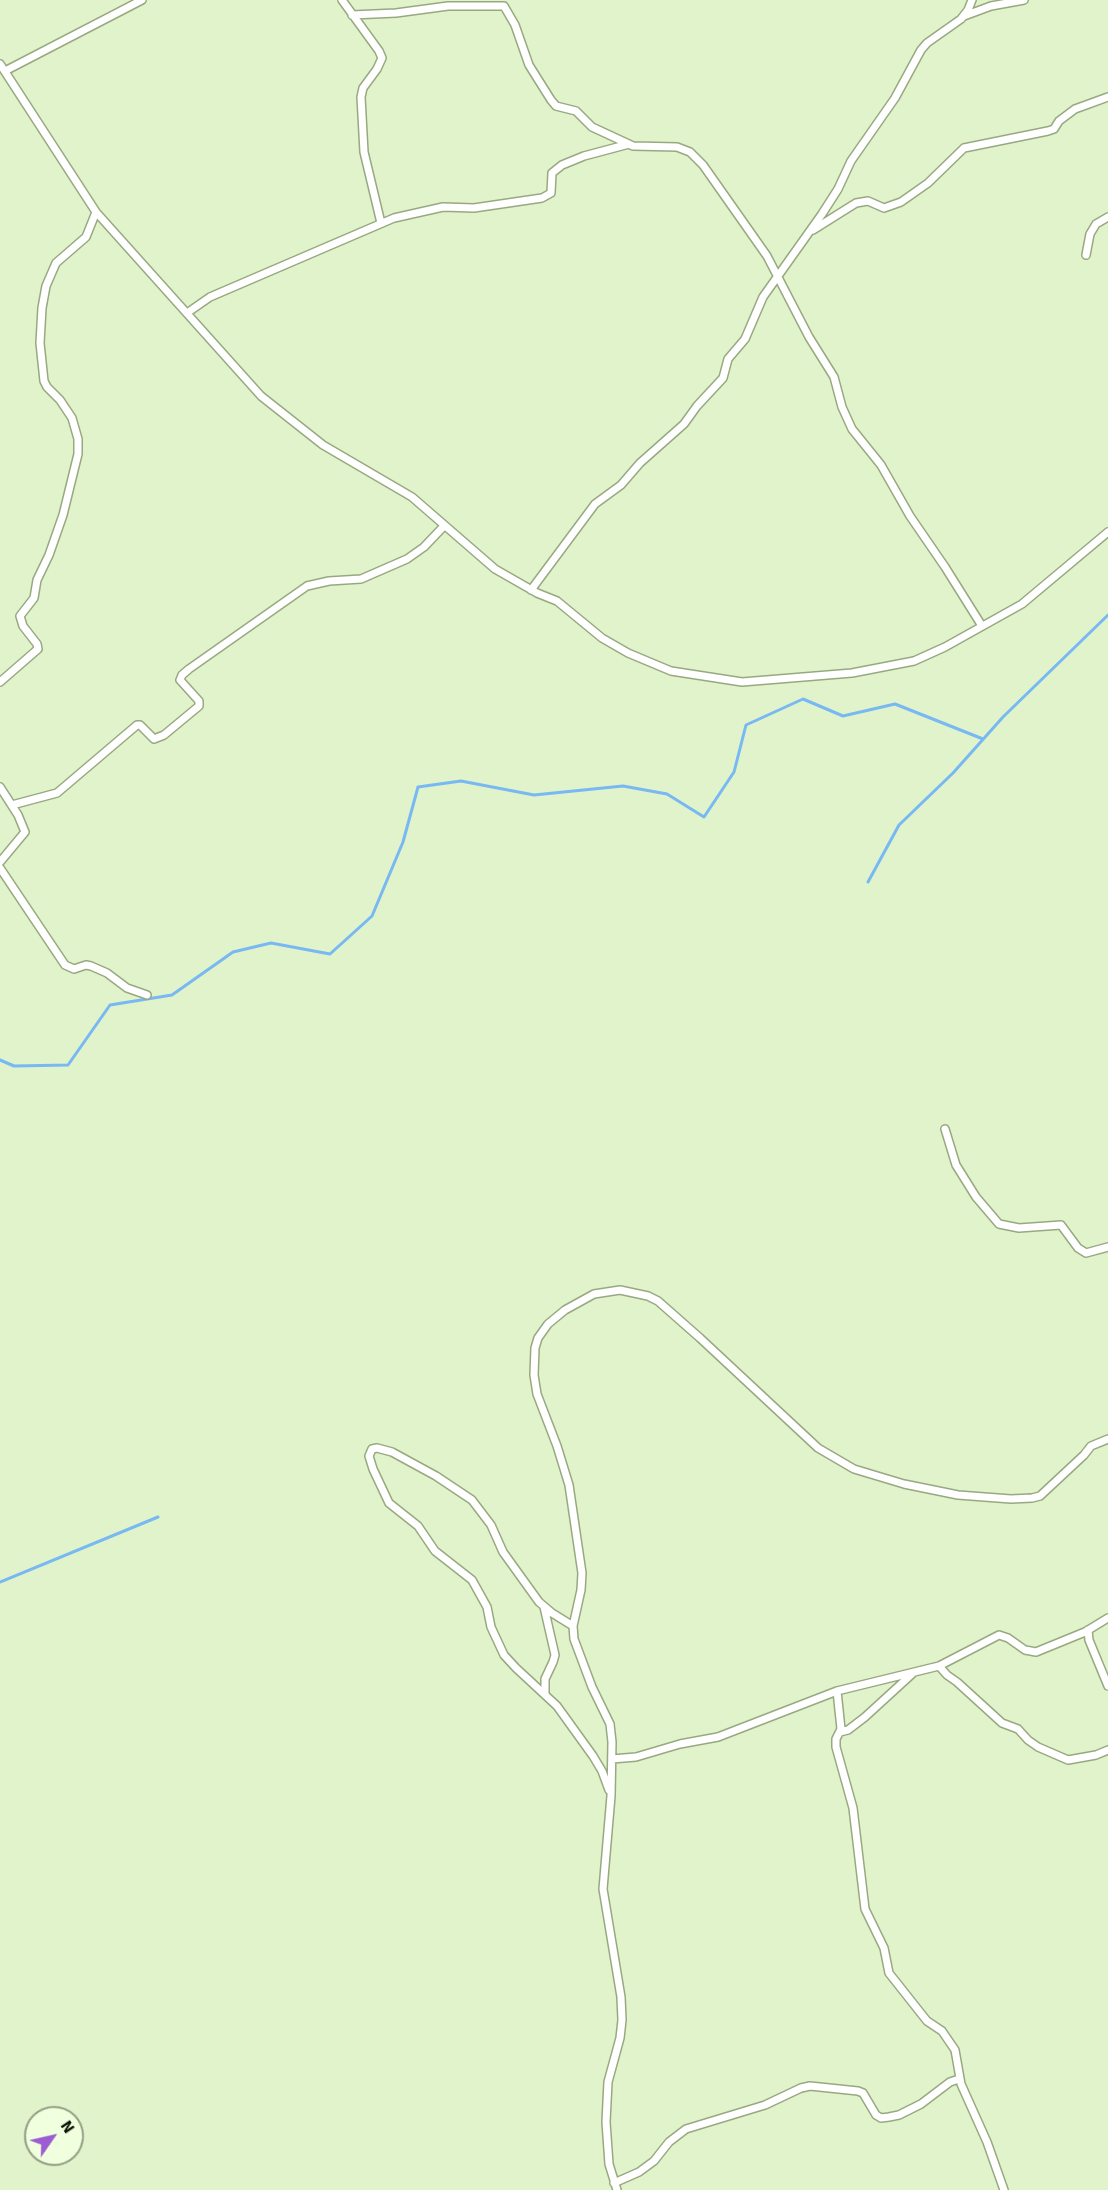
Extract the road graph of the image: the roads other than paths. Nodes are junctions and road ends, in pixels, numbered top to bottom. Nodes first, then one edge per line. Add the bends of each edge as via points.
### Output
1 (142, 0) edge
2 (342, 0) edge
3 (972, 0) edge
4 (1024, 0) edge
5 (352, 15) junction
6 (964, 16) junction
7 (0, 64) edge
8 (5, 71) junction
9 (1108, 97) edge
10 (629, 144) junction
11 (96, 212) junction
12 (1108, 217) edge
13 (381, 223) junction
14 (811, 230) junction
15 (1086, 255) dead end
16 (778, 274) junction
17 (187, 313) junction
18 (444, 526) junction
19 (1108, 532) edge
20 (531, 590) junction
21 (982, 627) junction
22 (0, 682) edge
23 (0, 787) edge
24 (12, 805) junction
25 (0, 862) edge
26 (0, 868) edge
27 (147, 995) dead end
28 (945, 1128) dead end
29 (1108, 1247) edge
30 (1108, 1439) edge
31 (543, 1605) junction
32 (1108, 1618) edge
33 (573, 1626) junction
34 (1088, 1630) junction
35 (939, 1666) junction
36 (912, 1673) junction
37 (1108, 1686) edge
38 (837, 1691) junction
39 (545, 1694) junction
40 (840, 1732) junction
41 (1108, 1750) edge
42 (612, 1759) junction
43 (611, 1796) junction
44 (959, 2079) junction
45 (615, 2186) edge
46 (1004, 2190) edge

1 - 8 street
2 - 5 street
3 - 6 street
4 - 6 street
5 - 10 street via 448,6 504,6 529,64 556,106 576,111 592,127
5 - 13 street via 382,58 361,97 364,152
6 - 14 street via 921,50
7 - 8 street
8 - 11 street
9 - 14 street via 1075,109 1054,129 964,148 928,183 901,202 884,208 868,201 855,203
10 - 13 street via 562,165 552,173 551,193 542,198 474,208 443,207
10 - 16 street via 677,147 690,152
11 - 17 street
11 - 22 street via 86,237 56,262 46,286 40,343 44,381 72,418 78,454 63,515 37,580 34,598 20,616 38,649
12 - 15 street via 1096,224 1090,234
13 - 17 street via 210,297
14 - 16 street
16 - 20 street via 745,339 728,359 723,378 684,424 621,485 595,504
16 - 21 street via 808,337 834,377 852,429 881,465
17 - 18 street via 279,412 323,444 412,497
18 - 20 street via 495,569
18 - 24 street via 407,559 361,579 307,586 180,679 199,706 164,735 154,739 137,725 57,793
19 - 21 street via 1022,604
20 - 21 street via 557,601 602,638 628,653 671,671 742,682 852,673 914,661
23 - 24 street
24 - 25 street via 25,832
26 - 27 street via 65,965 74,969 91,966
28 - 29 street via 956,1165 999,1224 1019,1228 1061,1226 1086,1253
30 - 33 street via 1091,1446 1040,1496 1032,1498 958,1495 904,1484 854,1469 818,1448 658,1301 620,1290 594,1294 548,1324 535,1348 537,1394 566,1475 576,1528 582,1573
31 - 33 street
31 - 39 street via 555,1655 545,1679
31 - 39 street via 503,1552 491,1525 472,1500 392,1452 372,1449 369,1456 373,1469 389,1503 418,1526 435,1551 472,1580 487,1607 504,1655
32 - 34 street
33 - 42 street via 580,1656 610,1724
34 - 35 street via 1036,1652 999,1635
34 - 37 street
35 - 36 street
35 - 41 street via 1002,1723 1018,1729 1038,1748 1068,1760
36 - 38 street
36 - 40 street via 865,1717
38 - 40 street
38 - 42 street via 718,1737
39 - 43 street via 593,1756
40 - 44 street via 836,1747 853,1808 865,1909 884,1948 889,1973 955,2050
42 - 43 street
43 - 45 street via 603,1889 622,2020 608,2082 606,2130
44 - 45 street via 921,2104 899,2115 881,2118 858,2091 801,2088 765,2105 686,2129 654,2161
44 - 46 street

